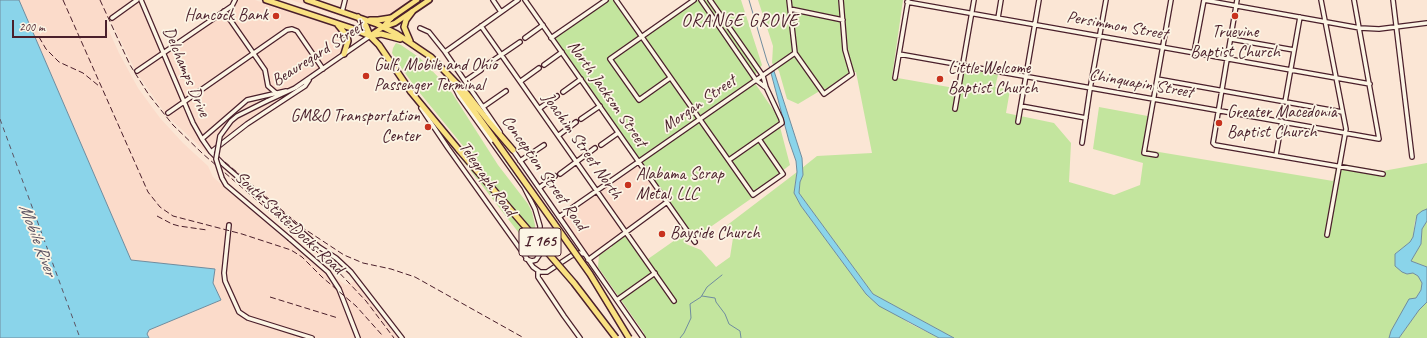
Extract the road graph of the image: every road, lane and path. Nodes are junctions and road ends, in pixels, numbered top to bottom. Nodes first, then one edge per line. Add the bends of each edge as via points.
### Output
1 (137, 0) edge
2 (142, 0) edge
3 (235, 0) edge
4 (266, 0) edge
5 (307, 0) edge
6 (345, 0) edge
7 (417, 0) edge
8 (429, 0) edge
9 (493, 0) edge
10 (518, 0) edge
11 (525, 0) edge
12 (606, 0) edge
13 (616, 0) edge
14 (694, 0) edge
15 (701, 0) edge
16 (710, 0) edge
17 (789, 0) edge
18 (841, 0) edge
19 (974, 0) edge
20 (1001, 0) edge
21 (1040, 0) edge
22 (1106, 0) edge
23 (1171, 0) edge
24 (1204, 0) edge
25 (1237, 0) edge
26 (1320, 0) edge
27 (1354, 0) edge
28 (1393, 0) edge
29 (908, 1) edge
30 (1236, 5) junction
31 (790, 9) junction
32 (224, 11) junction
33 (342, 12) junction
34 (412, 12) junction
35 (501, 12) junction
36 (971, 14) junction
37 (357, 17) junction
38 (1300, 17) junction
39 (112, 18) dead end
40 (391, 18) junction
41 (998, 18) junction
42 (365, 19) junction
43 (843, 20) junction
44 (1325, 22) junction
45 (1427, 23) edge
46 (337, 24) junction
47 (1035, 25) junction
48 (481, 26) junction
49 (543, 26) junction
50 (1396, 27) junction
51 (383, 28) junction
52 (420, 28) dead end
53 (1360, 28) junction
54 (370, 36) junction
55 (642, 36) junction
56 (1099, 36) junction
57 (525, 38) dead end
58 (551, 38) junction
59 (1230, 39) junction
60 (410, 42) junction
61 (520, 42) dead end
62 (1163, 47) junction
63 (1294, 50) junction
64 (445, 52) junction
65 (562, 52) junction
66 (164, 53) junction
67 (252, 53) junction
68 (795, 53) junction
69 (1194, 53) junction
70 (344, 54) junction
71 (899, 54) junction
72 (502, 55) junction
73 (1227, 58) junction
74 (544, 65) dead end
75 (485, 66) dead end
76 (962, 66) junction
77 (539, 68) dead end
78 (323, 69) junction
79 (481, 70) dead end
80 (1290, 70) junction
81 (137, 71) dead end
82 (763, 76) junction
83 (450, 77) junction
84 (1026, 77) junction
85 (670, 78) junction
86 (895, 78) dead end
87 (1336, 78) junction
88 (581, 79) junction
89 (1157, 79) junction
90 (309, 80) junction
91 (756, 80) junction
92 (465, 81) junction
93 (521, 81) junction
94 (1370, 84) junction
95 (766, 87) junction
96 (295, 88) junction
97 (1090, 89) junction
98 (1221, 90) junction
99 (506, 91) dead end
100 (412, 92) junction
101 (562, 92) dead end
102 (276, 93) junction
103 (557, 96) dead end
104 (1154, 100) junction
105 (185, 101) junction
106 (267, 101) joint
107 (1285, 102) junction
108 (600, 106) junction
109 (1021, 106) junction
110 (483, 107) junction
111 (540, 108) junction
112 (955, 109) dead end
113 (1218, 110) junction
114 (1342, 112) junction
115 (168, 113) dead end
116 (1086, 118) junction
117 (580, 119) dead end
118 (700, 120) junction
119 (576, 122) dead end
120 (1018, 122) dead end
121 (1282, 122) junction
122 (618, 133) junction
123 (1345, 133) junction
124 (558, 135) junction
125 (202, 139) junction
126 (759, 139) junction
127 (1082, 143) dead end
128 (544, 145) dead end
129 (601, 145) dead end
130 (596, 148) dead end
131 (513, 150) junction
132 (211, 152) junction
133 (1156, 155) dead end
134 (1276, 155) junction
135 (1412, 157) dead end
136 (728, 160) junction
137 (520, 161) junction
138 (577, 162) junction
139 (639, 162) junction
140 (1340, 166) junction
141 (560, 174) dead end
142 (1383, 174) dead end
143 (556, 176) dead end
144 (539, 188) junction
145 (597, 191) junction
146 (667, 202) junction
147 (559, 217) junction
148 (229, 225) dead end
149 (626, 232) junction
150 (1327, 235) dead end
151 (573, 236) junction
152 (695, 242) dead end
153 (585, 255) junction
154 (571, 256) junction
155 (525, 258) junction
156 (588, 260) junction
157 (538, 271) junction
158 (655, 273) junction
159 (617, 300) junction
160 (674, 301) dead end
161 (312, 338) edge
162 (358, 338) edge
163 (402, 338) edge
164 (580, 338) edge
165 (616, 338) edge
166 (629, 338) edge
167 (642, 338) edge

1 - 39 street
2 - 66 street, Delchamps Drive
3 - 32 street via 232,6
4 - 46 highway
5 - 33 highway
6 - 33 street
7 - 40 main road, Beauregard Street
8 - 34 main road, Beauregard Street
9 - 35 street
10 - 35 street
11 - 49 street, North Jackson Street
12 - 58 street
13 - 55 street
14 - 55 street
15 - 91 street
16 - 82 street
17 - 31 street
18 - 43 street
19 - 36 street
20 - 41 street
21 - 47 street
22 - 56 street
23 - 62 street
24 - 30 street
24 - 69 street
25 - 30 street
26 - 44 street
27 - 53 street
28 - 50 street
29 - 36 street, Persimmon Street
29 - 71 street
30 - 38 street
30 - 59 street
31 - 43 street
31 - 68 street
32 - 66 street
32 - 67 street
33 - 37 highway
34 - 51 main road, Beauregard Street
34 - 60 highway via 404,27
35 - 48 street
36 - 41 street, Persimmon Street
36 - 76 street
37 - 42 highway
37 - 54 highway, Telegraph Road via 366,26
38 - 44 street
38 - 63 street
40 - 42 highway
40 - 51 main road, Beauregard Street
41 - 47 street, Persimmon Street
42 - 51 highway
43 - 68 street via 845,50 852,74 824,94
44 - 53 street
44 - 87 street
45 - 50 street
46 - 54 highway
46 - 70 highway via 347,36
47 - 56 street, Persimmon Street
47 - 84 street
48 - 64 street
48 - 72 street, Joachim Street North
49 - 57 street
49 - 58 street, North Jackson Street
50 - 53 street
50 - 135 street
51 - 54 main road, Beauregard Street
51 - 60 highway
52 - 64 street, Conception Street Road via 429,32
53 - 94 street
54 - 60 highway via 389,35
54 - 70 street, Beauregard Street
54 - 100 highway, Telegraph Road
55 - 85 street
55 - 85 street via 610,59 639,100
56 - 62 street, Persimmon Street
56 - 97 street
58 - 65 street, North Jackson Street
59 - 63 street
59 - 73 street
60 - 83 highway via 431,57
61 - 72 street
62 - 69 street, Persimmon Street
62 - 89 street
63 - 80 street
64 - 92 street, Conception Street Road
65 - 74 street
65 - 88 street, North Jackson Street
66 - 81 street
66 - 105 street, Delchamps Drive
67 - 78 street via 292,28 297,31
67 - 102 street via 266,71 270,88
67 - 105 street
68 - 82 street, Morgan Street
69 - 73 street, Persimmon Street
70 - 78 street, Beauregard Street
71 - 76 street, Chinquapin Street
71 - 86 street
72 - 75 street
72 - 93 street, Joachim Street North
73 - 80 street, Persimmon Street
73 - 98 street
76 - 84 street, Chinquapin Street
76 - 112 street
77 - 93 street
78 - 90 street, Beauregard Street
79 - 92 street
80 - 87 street, Persimmon Street
80 - 107 street
82 - 91 street, Morgan Street
82 - 95 street
83 - 131 highway
83 - 155 street via 459,96 524,187 535,209 540,226 540,254 534,260
83 - 166 highway, I 165, bridge via 590,274
84 - 97 street, Chinquapin Street
84 - 109 street
85 - 118 street
87 - 94 street, Persimmon Street
87 - 114 street
88 - 101 street
88 - 108 street, North Jackson Street
89 - 98 street
89 - 104 street
90 - 96 street, Beauregard Street
90 - 132 street via 305,86
91 - 95 street
91 - 118 street, Morgan Street
92 - 110 street, Conception Street Road
93 - 111 street, Joachim Street North
94 - 123 street, Chinquapin Street via 1379,139
95 - 126 street via 782,123
96 - 102 street
96 - 106 street, Beauregard Street
97 - 104 street, Chinquapin Street
97 - 116 street
98 - 107 street
98 - 113 street
99 - 110 street
100 - 155 street, Telegraph Road
100 - 165 highway, I 165, bridge via 544,248
102 - 125 street via 242,103
103 - 111 street
104 - 113 street, Chinquapin Street
104 - 133 street via 1144,153
105 - 115 street
105 - 125 street, Delchamps Drive
106 - 162 street, South State Docks Road, bridge via 237,116 220,136 216,159 222,178 226,185 328,272 339,289
107 - 114 street
108 - 117 street
108 - 122 street, North Jackson Street
109 - 116 street
109 - 120 street
110 - 131 street, Conception Street Road
111 - 124 street, Joachim Street North
113 - 121 street, Chinquapin Street
113 - 134 street via 1213,143 1215,145
114 - 123 street
116 - 127 street
118 - 136 street
118 - 139 street, Morgan Street
119 - 124 street
121 - 123 street, Chinquapin Street
121 - 134 street
122 - 129 street
122 - 139 street, North Jackson Street
123 - 140 street
124 - 138 street, Joachim Street North
125 - 132 street, Delchamps Drive
126 - 136 street
126 - 136 street via 783,174 753,195
128 - 137 street
130 - 138 street
131 - 137 street, Conception Street Road
132 - 163 street, Delchamps Drive via 351,272
134 - 140 street
137 - 144 street, Conception Street Road
138 - 141 street
138 - 145 street, Joachim Street North
139 - 145 street, Morgan Street
139 - 146 street, North Jackson Street
140 - 142 street
140 - 150 street
143 - 144 street
144 - 147 street, Conception Street Road
145 - 147 street, Morgan Street
145 - 149 street, Joachim Street North
146 - 149 street
146 - 152 street, North Jackson Street
147 - 151 street, Conception Street Road
148 - 161 street via 224,273 239,312 248,318
149 - 156 street
149 - 158 street, Joachim Street North
151 - 153 street, Conception Street Road
151 - 154 street via 575,248
153 - 154 street via 579,253
153 - 156 street, Conception Street Road
154 - 157 street via 550,271
155 - 157 street, Telegraph Road
156 - 159 street, Conception Street Road
157 - 164 street, Telegraph Road via 538,277
158 - 159 street
158 - 160 street, Joachim Street North
159 - 167 street, Conception Street Road

